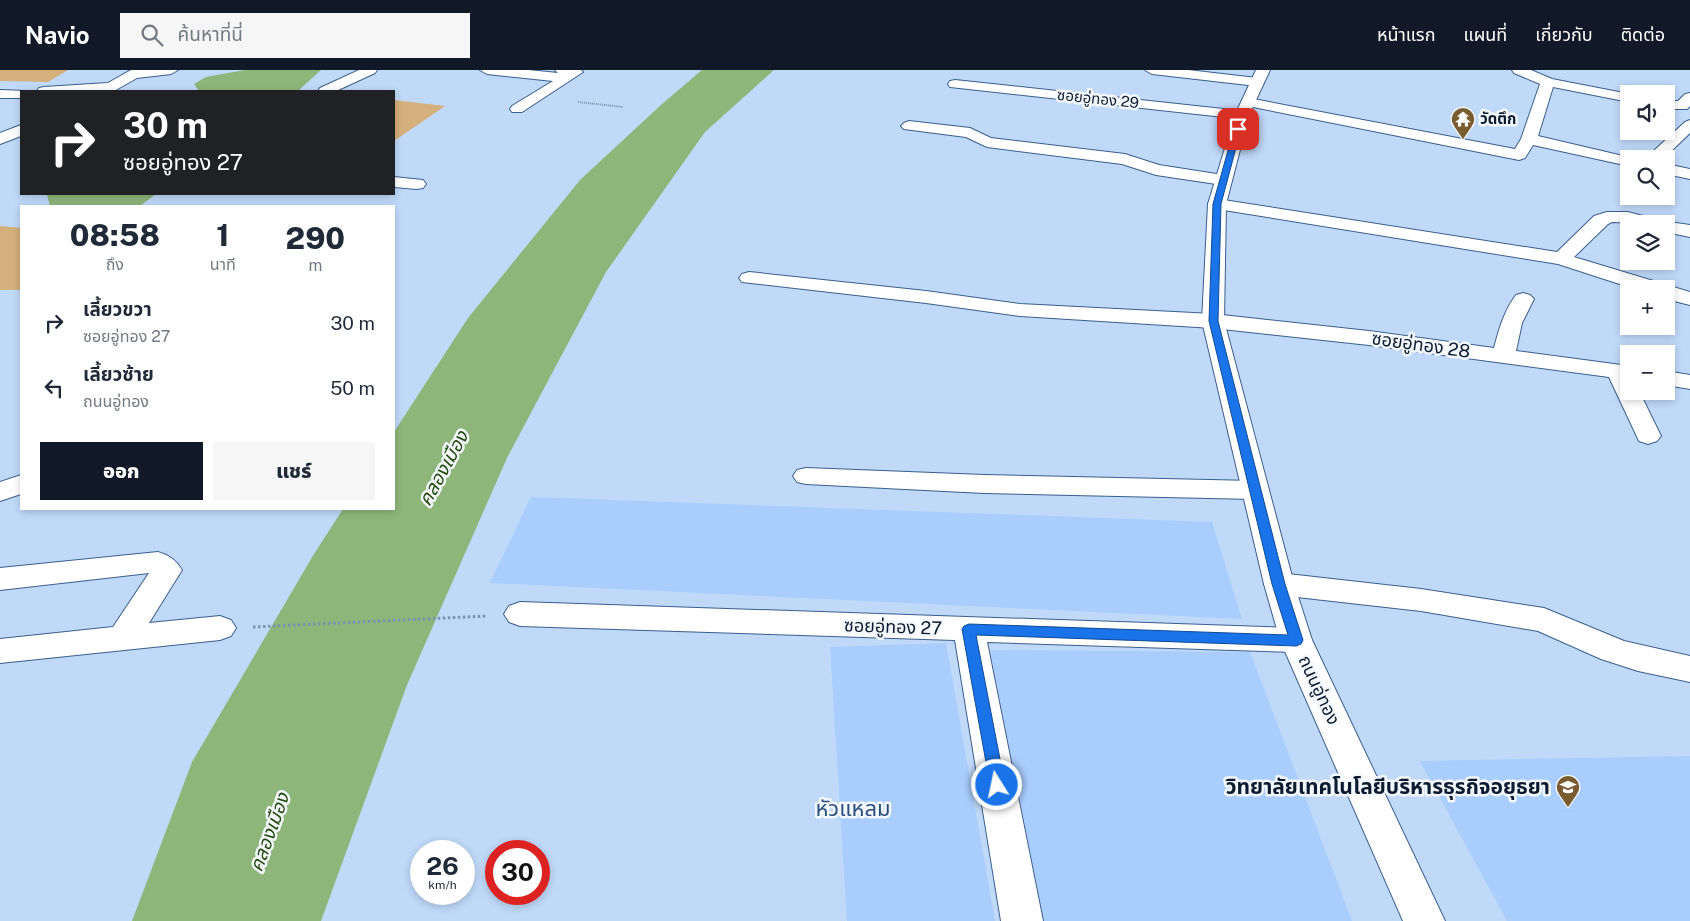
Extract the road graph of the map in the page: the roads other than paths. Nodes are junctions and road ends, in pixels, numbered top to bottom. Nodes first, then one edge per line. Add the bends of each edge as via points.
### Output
1 (170, 70) edge
2 (370, 70) edge
3 (487, 70) edge
4 (1152, 70) edge
5 (1519, 70) edge
6 (139, 72) edge
7 (565, 74) edge
8 (1260, 76) edge
9 (1548, 82) junction
10 (955, 84) dead end
11 (109, 89) edge
12 (76, 90) edge
13 (327, 90) edge
14 (0, 94) edge
15 (20, 94) edge
16 (1620, 96) edge
17 (1245, 108) junction
18 (517, 109) dead end
19 (1690, 125) edge
20 (909, 126) dead end
21 (20, 130) edge
22 (0, 139) edge
23 (1529, 139) junction
24 (1663, 150) edge
25 (1620, 159) edge
26 (1675, 171) edge
27 (1690, 174) edge
28 (1223, 180) junction
29 (395, 182) edge
30 (417, 184) dead end
31 (1217, 204) junction
32 (1620, 217) edge
33 (1675, 228) edge
34 (1690, 231) edge
35 (1562, 259) junction
36 (749, 278) dead end
37 (1628, 280) edge
38 (1675, 295) edge
39 (1523, 299) dead end
40 (1690, 299) edge
41 (1213, 321) junction
42 (1503, 356) junction
43 (1620, 372) edge
44 (1675, 380) edge
45 (1690, 382) edge
46 (1634, 400) edge
47 (1648, 436) dead end
48 (806, 476) dead end
49 (20, 484) edge
50 (1255, 490) junction
51 (0, 492) edge
52 (0, 579) edge
53 (1279, 584) junction
54 (520, 614) road end
55 (220, 628) road end
56 (969, 629) junction
57 (122, 639) junction
58 (1296, 640) junction
59 (0, 651) edge
60 (1690, 669) edge
61 (1022, 921) edge
62 (1424, 921) edge

1 - 6 street
2 - 13 street
3 - 7 street
4 - 8 street
5 - 9 street
6 - 11 street
7 - 18 street
8 - 17 street, ถนนอู่ทอง
9 - 16 street
9 - 23 street
10 - 17 street, ซอยอู่ทอง 29
11 - 12 street
14 - 15 street
17 - 23 street, ซอยอู่ทอง 29 via 1519,155
17 - 28 street, ถนนอู่ทอง
19 - 24 street
20 - 28 street via 970,133 987,142 1125,159 1156,170
21 - 22 street
23 - 25 street
26 - 27 street
28 - 31 street, ถนนอู่ทอง
29 - 30 street
31 - 35 street
31 - 41 street, ถนนอู่ทอง
32 - 35 street via 1601,220
33 - 34 street
35 - 37 street
36 - 41 street, ซอยอู่ทอง 28 via 1020,310
38 - 40 street
39 - 42 street via 1511,323
41 - 42 street, ซอยอู่ทอง 28
41 - 50 street, ถนนอู่ทอง
42 - 43 street, ซอยอู่ทอง 28
44 - 45 street
46 - 47 street
48 - 50 street
49 - 51 street
50 - 53 street, ถนนอู่ทอง
52 - 57 street via 158,562 167,570
53 - 58 street, ถนนอู่ทอง
53 - 60 street via 1517,614 1556,623 1638,658
54 - 56 street, ซอยอู่ทอง 27
55 - 57 street
56 - 58 street, ซอยอู่ทอง 27
56 - 61 street
57 - 59 street
58 - 62 street, ถนนอู่ทอง

